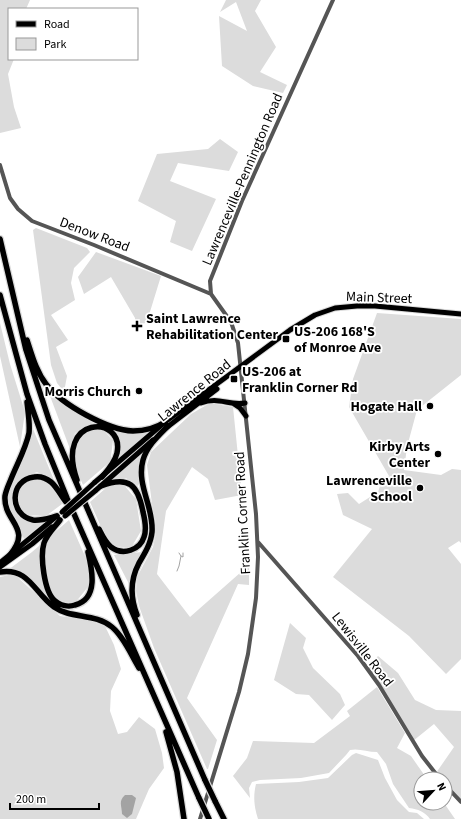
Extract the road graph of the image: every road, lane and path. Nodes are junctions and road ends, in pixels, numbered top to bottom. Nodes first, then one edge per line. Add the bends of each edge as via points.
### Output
1 (333, 0) edge
2 (0, 165) edge
3 (0, 239) edge
4 (212, 294) junction
5 (0, 295) edge
6 (16, 306) junction
7 (461, 314) edge
8 (242, 367) junction
9 (26, 390) junction
10 (245, 403) junction
11 (198, 404) junction
12 (233, 404) junction
13 (246, 416) junction
14 (167, 424) junction
15 (102, 477) junction
16 (101, 486) junction
17 (82, 498) junction
18 (87, 511) junction
19 (74, 514) junction
20 (61, 516) junction
21 (79, 525) junction
22 (257, 542) junction
23 (10, 555) junction
24 (0, 563) edge
25 (0, 567) edge
26 (0, 572) edge
27 (161, 679) junction
28 (154, 696) junction
29 (158, 704) junction
30 (434, 771) edge
31 (453, 794) edge
32 (461, 802) edge
33 (184, 819) edge
34 (200, 819) edge
35 (209, 819) edge
36 (224, 819) edge

1 - 4 street, Lawrenceville-Pennington Road via 242,200 211,277
2 - 4 street, Denow Road via 14,204 32,221
3 - 6 highway
4 - 8 street via 235,330
5 - 9 highway
6 - 14 highway via 36,368 48,386 63,401 113,427 126,430 146,430
6 - 17 highway via 32,373 57,442
7 - 8 main road, Main Street via 375,306 330,309 304,320
8 - 10 street, Franklin Corner Road
8 - 11 main road, Lawrence Road
8 - 14 main road, Lawrence Road
9 - 19 highway
9 - 23 highway via 29,433 5,496 7,509 19,533 18,545
10 - 12 main road
10 - 13 street, Franklin Corner Road
11 - 12 main road via 218,400
11 - 14 main road, Lawrence Road
12 - 13 main road
13 - 22 street, Franklin Corner Road
14 - 15 main road, Lawrence Road
14 - 16 main road, Lawrence Road
14 - 27 highway via 150,444 142,461 141,480 152,530 147,549 133,576 131,590 135,610
15 - 17 highway via 115,457 116,441 106,429 90,427 77,437 73,451 74,468
15 - 20 main road, Lawrence Road, bridge
16 - 18 highway via 122,481 135,489 145,521 146,530 142,542 130,550 114,549
16 - 20 main road, Lawrence Road, bridge
17 - 18 highway
18 - 27 highway
19 - 20 highway via 54,485 44,478 28,478 18,486 15,502 23,516 45,520
19 - 21 highway
20 - 21 highway via 46,540 42,558 50,595 58,603 67,606 75,606 83,601 92,586 91,562
20 - 23 main road, Lawrence Road
20 - 25 main road, Lawrence Road via 32,544
21 - 28 highway
22 - 30 street, Lewisville Road via 358,656
22 - 34 street, Franklin Corner Road via 256,598 248,654
23 - 24 main road, Lawrence Road
26 - 28 highway via 14,572 25,578 56,609 96,618 111,626 122,639
27 - 36 highway, bridge
28 - 29 highway
29 - 33 highway via 176,767
29 - 35 highway, bridge
31 - 32 street

